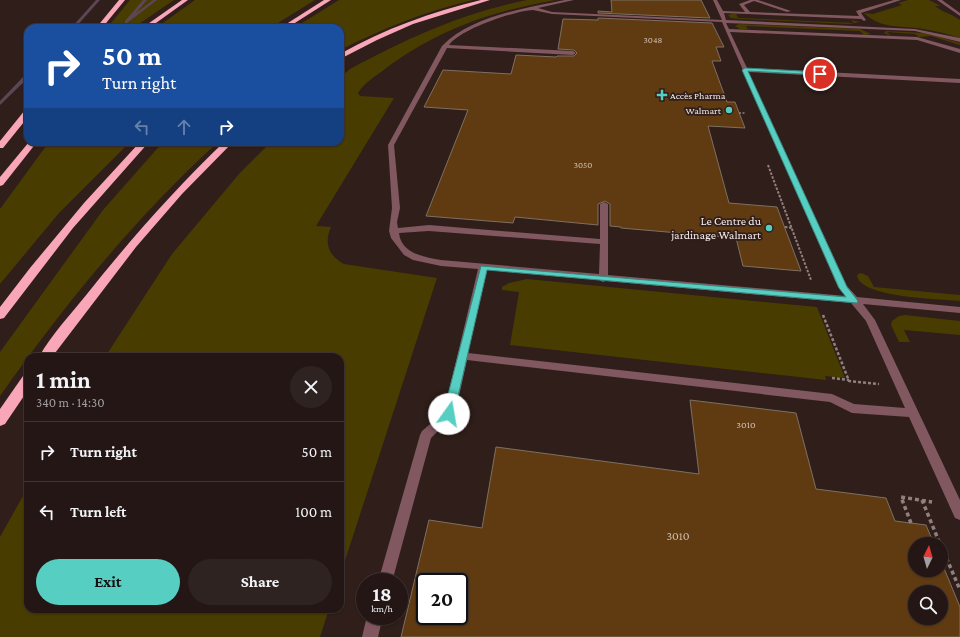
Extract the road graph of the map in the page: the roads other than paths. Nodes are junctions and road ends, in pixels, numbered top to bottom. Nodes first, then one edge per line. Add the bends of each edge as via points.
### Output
1 (122, 0) edge
2 (185, 0) edge
3 (328, 0) edge
4 (487, 0) edge
5 (572, 0) edge
6 (715, 0) edge
7 (754, 0) edge
8 (899, 0) edge
9 (939, 0) edge
10 (533, 8) junction
11 (950, 8) junction
12 (960, 8) edge
13 (721, 12) junction
14 (749, 13) junction
15 (795, 15) junction
16 (960, 15) edge
17 (863, 18) junction
18 (724, 21) junction
19 (101, 24) edge
20 (152, 24) edge
21 (289, 24) edge
22 (872, 28) junction
23 (727, 30) junction
24 (882, 38) junction
25 (960, 40) edge
26 (445, 46) junction
27 (960, 51) edge
28 (573, 53) dead end
29 (344, 55) edge
30 (745, 70) junction
31 (960, 81) edge
32 (24, 117) edge
33 (0, 146) edge
34 (30, 146) edge
35 (141, 146) edge
36 (225, 146) edge
37 (0, 183) edge
38 (604, 204) dead end
39 (393, 231) junction
40 (604, 242) junction
41 (484, 268) junction
42 (604, 278) junction
43 (854, 301) junction
44 (960, 310) edge
45 (0, 315) edge
46 (48, 353) edge
47 (462, 356) junction
48 (24, 386) edge
49 (913, 413) junction
50 (0, 420) edge
51 (960, 514) edge
52 (388, 573) edge
53 (373, 625) edge
54 (370, 637) edge

1 - 19 highway
2 - 20 highway
3 - 21 highway
4 - 29 highway via 403,26
5 - 10 lane
6 - 13 lane
7 - 14 lane via 741,4
7 - 15 lane via 790,11
8 - 17 lane via 860,10 857,12
9 - 11 lane
10 - 18 lane via 552,13
10 - 26 lane via 499,17 464,31 452,37
11 - 12 lane
11 - 16 lane
13 - 14 lane
13 - 18 lane
14 - 15 lane
15 - 17 lane
17 - 22 lane
18 - 22 lane
18 - 23 lane
22 - 24 lane
22 - 25 lane via 922,30
23 - 24 lane
23 - 30 lane
24 - 27 lane via 922,40
26 - 28 lane
26 - 39 lane via 391,145 396,208
30 - 31 lane
30 - 43 lane via 843,288
32 - 33 highway
34 - 37 highway
35 - 45 highway via 75,219
36 - 46 highway via 137,239
38 - 40 lane
39 - 40 lane via 429,228
39 - 41 lane via 400,245 416,258
40 - 42 lane
41 - 42 lane
41 - 47 lane
42 - 43 lane
43 - 44 lane
43 - 49 lane via 870,320
47 - 49 lane via 832,398 852,408
47 - 52 lane via 449,414 426,435
48 - 50 highway
49 - 51 lane
53 - 54 lane

